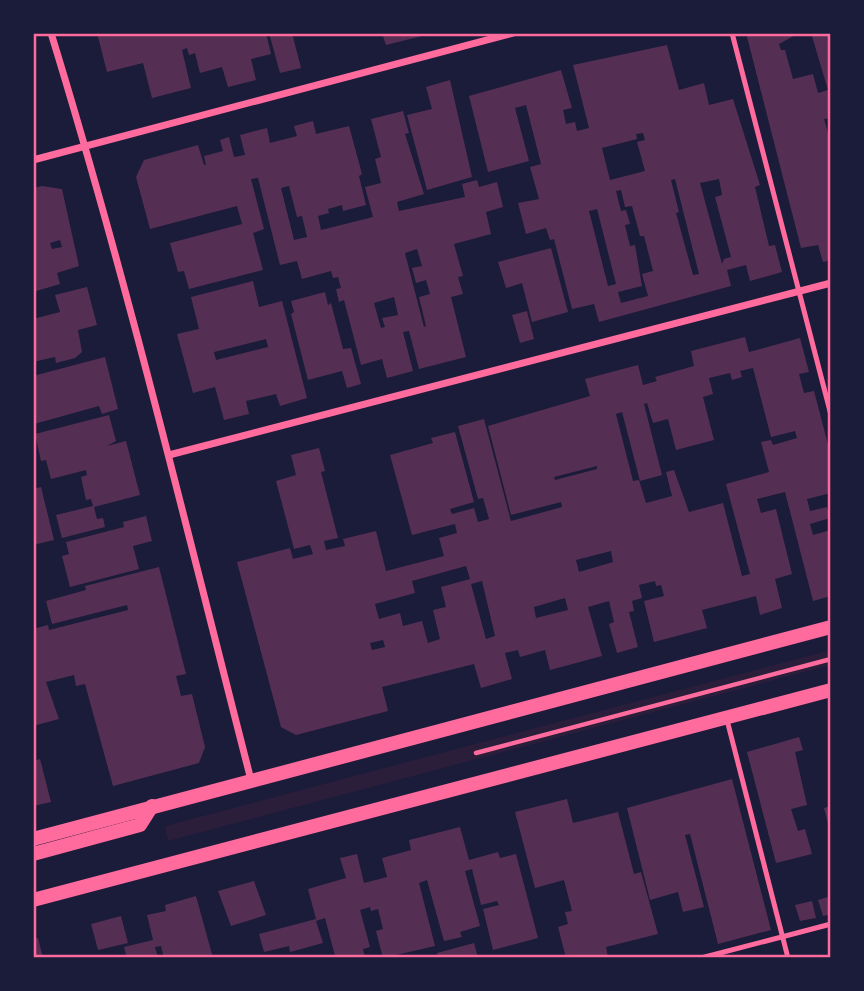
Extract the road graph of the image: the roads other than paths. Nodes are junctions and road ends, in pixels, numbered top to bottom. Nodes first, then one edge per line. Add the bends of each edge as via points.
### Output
1 (51, 33) edge
2 (513, 33) edge
3 (732, 33) edge
4 (86, 145) junction
5 (33, 160) edge
6 (831, 283) edge
7 (798, 292) junction
8 (831, 415) edge
9 (169, 455) junction
10 (831, 627) edge
11 (831, 690) edge
12 (727, 718) junction
13 (251, 780) junction
14 (152, 806) junction
15 (33, 838) edge
16 (33, 853) edge
17 (33, 900) edge
18 (831, 924) edge
19 (782, 936) junction
20 (701, 958) edge
21 (788, 958) edge

1 - 4 street
2 - 4 street
3 - 7 lane
4 - 5 street
4 - 9 street
6 - 7 street
7 - 8 lane
7 - 9 street
9 - 13 street
10 - 13 main road
11 - 12 main road
12 - 17 main road
12 - 19 lane
13 - 14 main road
14 - 15 main road
14 - 16 main road via 140,825
18 - 19 lane
19 - 20 lane
19 - 21 lane

